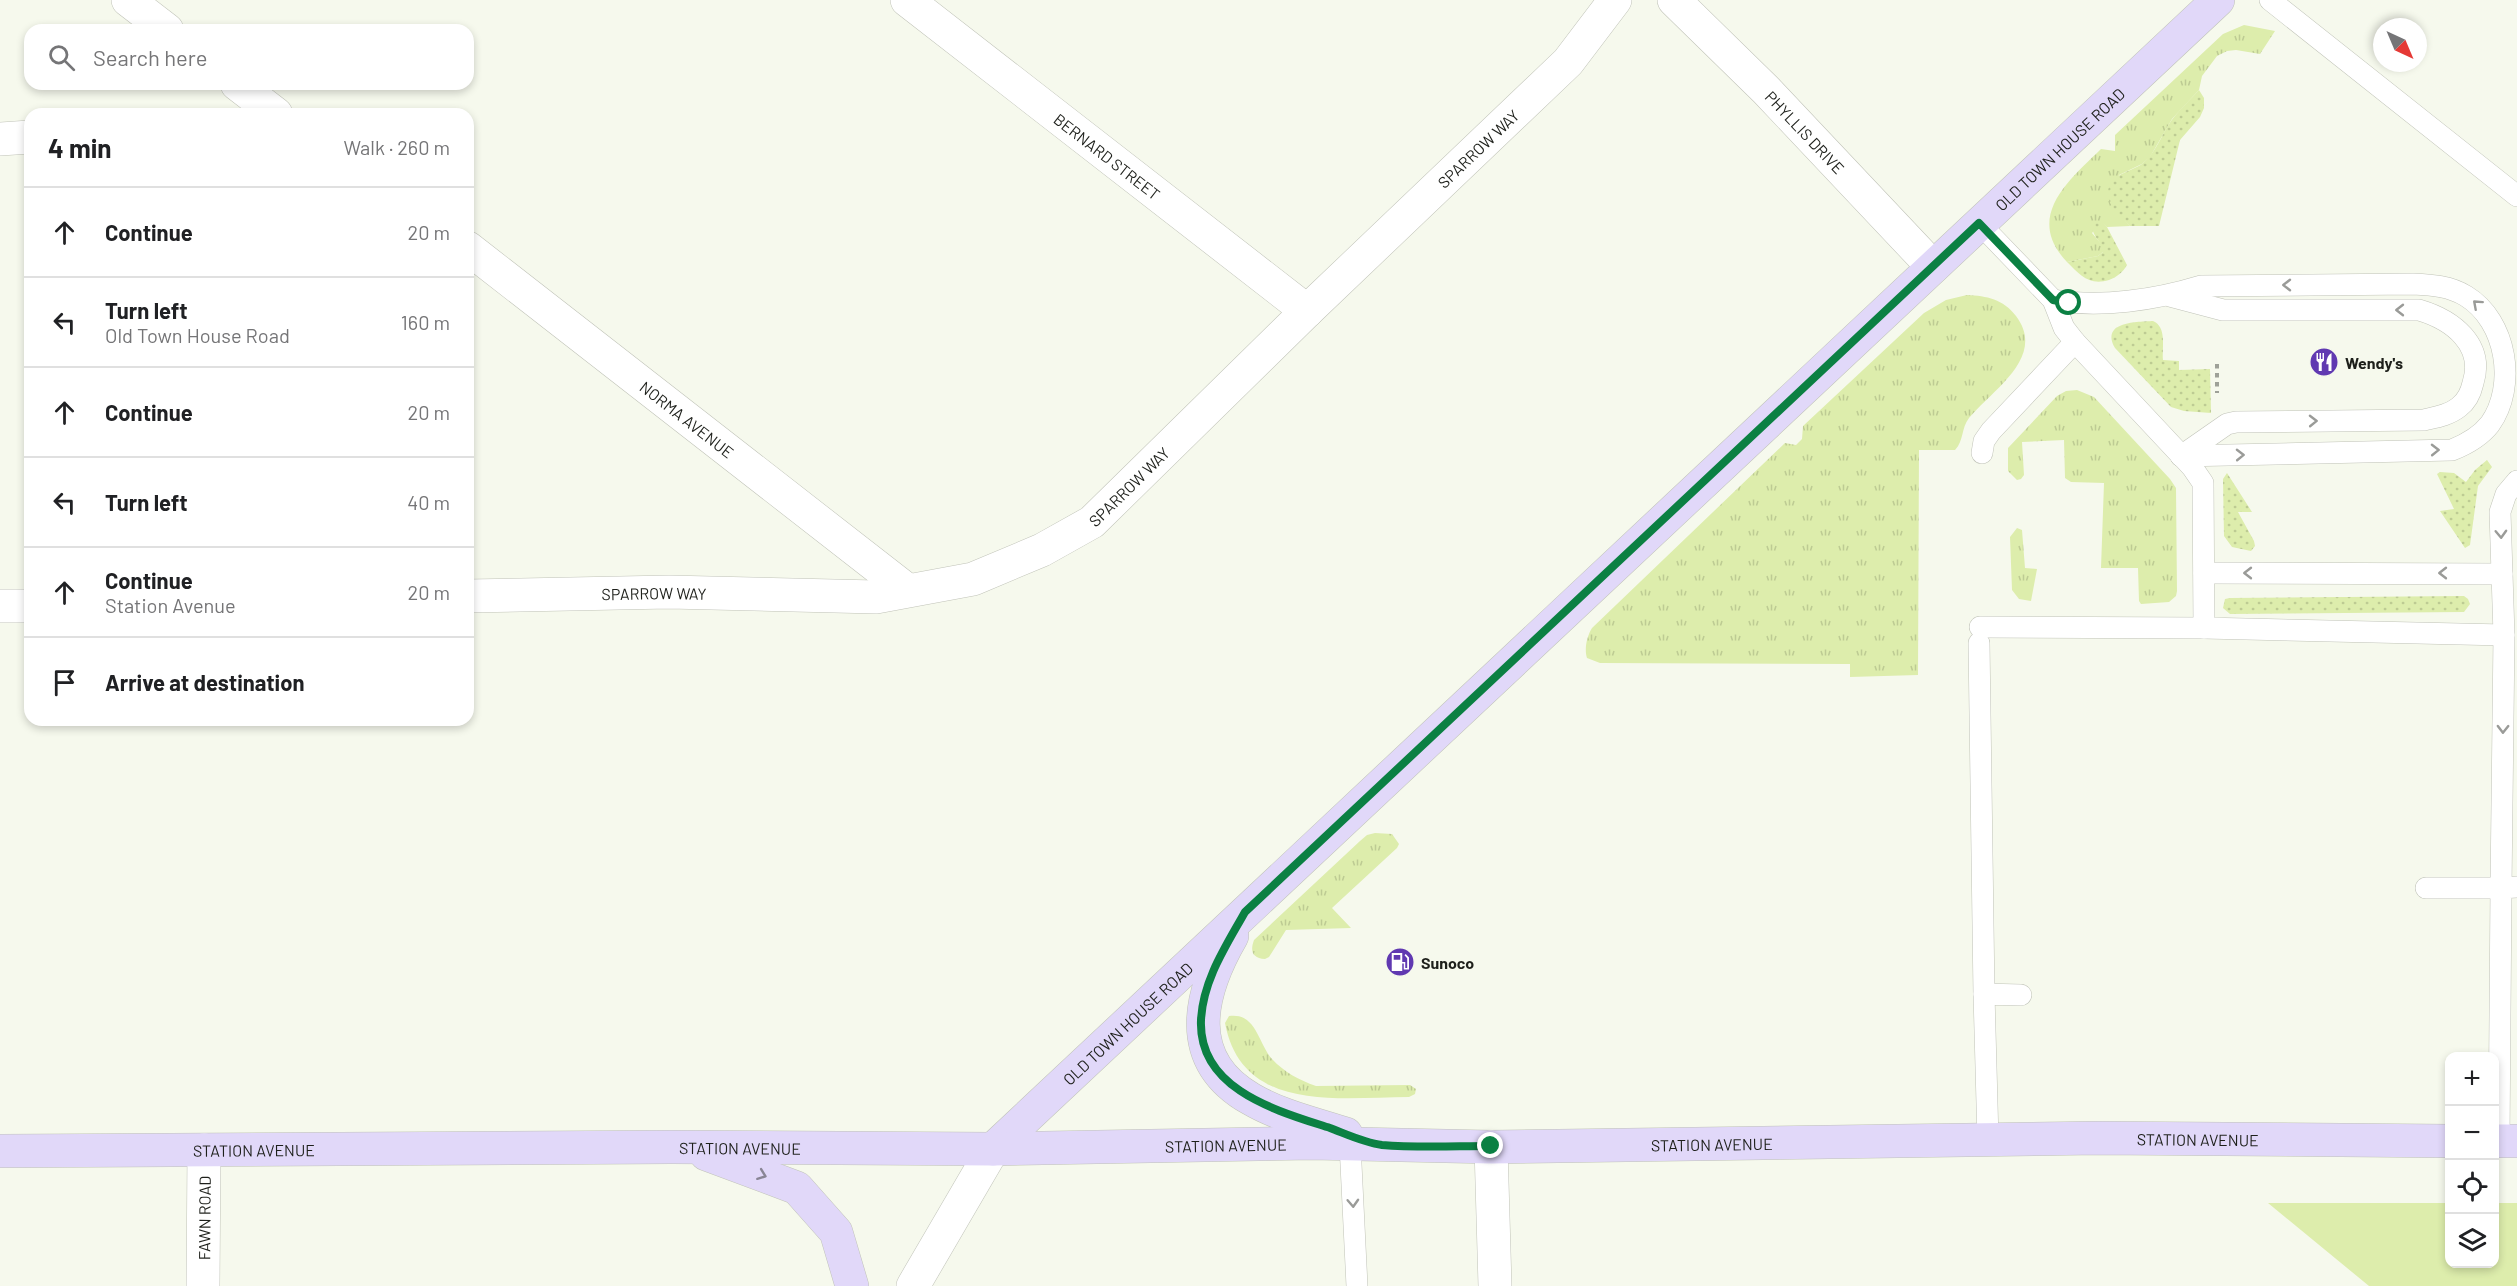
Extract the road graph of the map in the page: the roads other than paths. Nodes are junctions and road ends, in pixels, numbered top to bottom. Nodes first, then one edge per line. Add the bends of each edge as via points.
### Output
1 (128, 0) edge
2 (907, 0) edge
3 (1615, 0) edge
4 (1674, 0) edge
5 (2218, 0) edge
6 (2270, 0) edge
7 (159, 24) edge
8 (245, 90) edge
9 (268, 108) edge
10 (24, 137) edge
11 (0, 139) edge
12 (2517, 196) edge
13 (1979, 223) junction
14 (474, 253) edge
15 (1933, 267) junction
16 (2169, 296) junction
17 (2053, 300) junction
18 (1307, 310) junction
19 (2075, 342) junction
20 (1982, 453) dead end
21 (2181, 456) junction
22 (2517, 481) edge
23 (2204, 573) junction
24 (2502, 573) junction
25 (907, 590) junction
26 (474, 596) edge
27 (0, 606) edge
28 (24, 606) edge
29 (2204, 628) junction
30 (2504, 635) junction
31 (2509, 887) edge
32 (2426, 888) dead end
33 (1245, 912) junction
34 (1984, 994) junction
35 (2021, 994) dead end
36 (1988, 1140) junction
37 (2445, 1141) edge
38 (2504, 1141) edge
39 (1365, 1144) junction
40 (1491, 1146) junction
41 (687, 1147) junction
42 (993, 1149) junction
43 (204, 1150) junction
44 (0, 1151) edge
45 (203, 1286) edge
46 (852, 1286) edge
47 (913, 1286) edge
48 (1357, 1286) edge
49 (1495, 1286) edge

1 - 7 street
2 - 18 street, BERNARD STREET
3 - 18 street, SPARROW WAY via 1568,62
4 - 15 street, PHYLLIS DRIVE via 1766,90
5 - 13 main road, OLD TOWN HOUSE ROAD
6 - 12 lane
8 - 9 street
10 - 11 street
13 - 15 main road, OLD TOWN HOUSE ROAD
13 - 17 lane
14 - 25 street, NORMA AVENUE
15 - 33 main road, OLD TOWN HOUSE ROAD
16 - 17 lane via 2084,302
21 -> 16 lane via 2227,424 2236,422 2424,420 2445,416 2470,395 2477,366 2458,329 2435,314 2419,310 2223,310
21 -> 16 lane via 2452,450 2470,442 2494,418 2503,395 2505,362 2496,328 2483,310 2469,297 2440,286 2201,286
17 - 19 lane via 2064,328
18 - 25 street, SPARROW WAY via 1092,522 1041,550 973,579
19 - 20 lane via 1991,431
19 - 21 lane
21 - 23 lane via 2203,483
22 -> 24 lane via 2506,494 2500,512
24 -> 23 lane
23 - 29 lane
24 - 30 lane
25 - 26 street, SPARROW WAY via 876,597 669,592
27 - 28 street
29 - 30 lane
29 - 34 lane via 1980,635
30 -> 31 lane
31 - 32 lane
31 - 38 lane
33 - 39 main road via 1216,963 1204,999 1201,1022 1210,1057 1233,1086 1251,1099
33 - 42 main road, OLD TOWN HOUSE ROAD
34 - 35 lane
34 - 36 lane
36 - 37 main road, STATION AVENUE
36 - 40 main road, STATION AVENUE
39 - 40 main road, STATION AVENUE
39 - 42 main road, STATION AVENUE
39 -> 48 lane
40 - 49 street
41 - 42 main road, STATION AVENUE
41 - 43 main road, STATION AVENUE
41 -> 46 main road via 797,1188 836,1232
42 - 47 street, OLD TOWN HOUSE ROAD
43 - 44 main road, STATION AVENUE
43 - 45 street, FAWN ROAD

